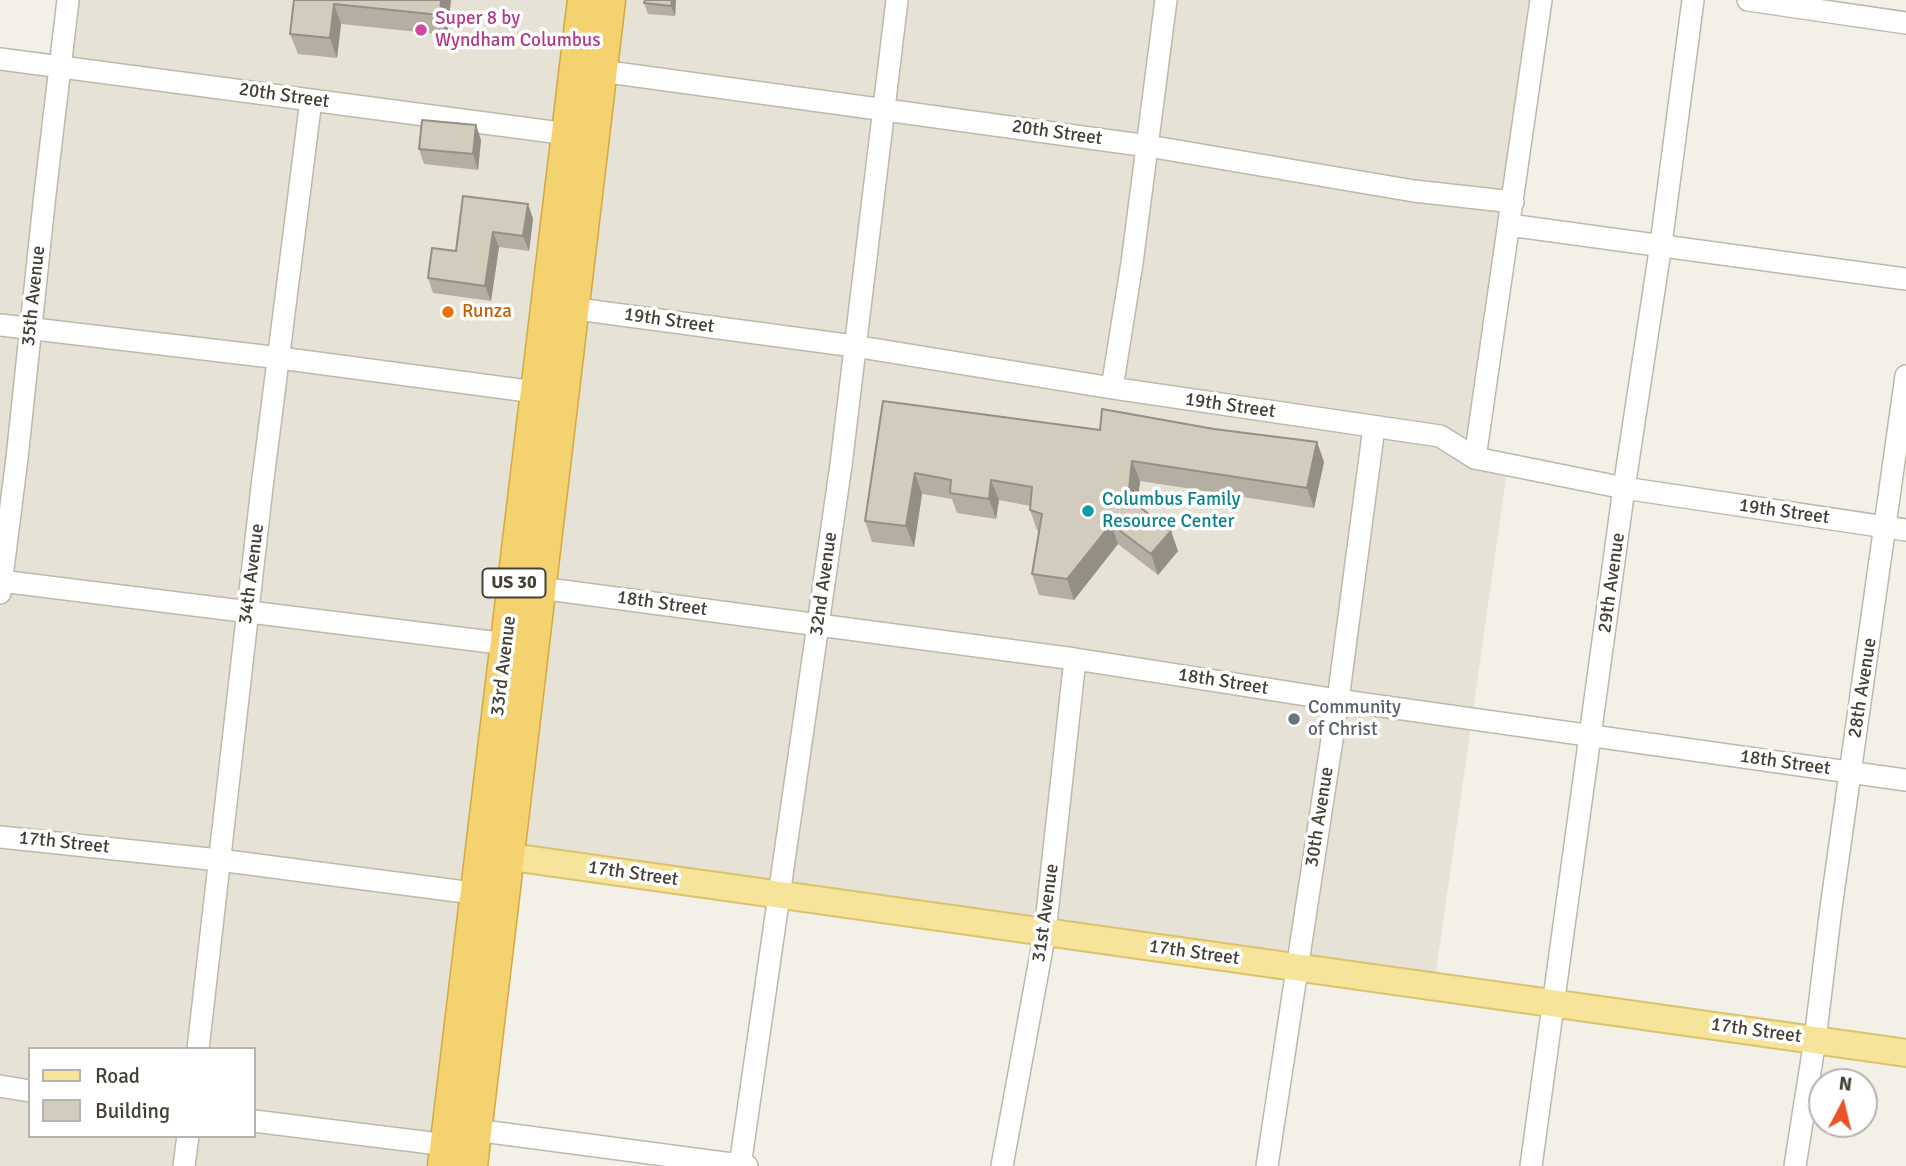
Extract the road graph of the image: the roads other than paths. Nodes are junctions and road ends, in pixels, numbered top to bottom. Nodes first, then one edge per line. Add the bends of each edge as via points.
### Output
1 (68, 0) edge
2 (584, 0) edge
3 (609, 0) edge
4 (897, 0) edge
5 (1166, 0) edge
6 (1541, 0) edge
7 (1693, 0) edge
8 (1748, 0) edge
9 (1906, 23) edge
10 (0, 59) edge
11 (60, 66) junction
12 (601, 71) junction
13 (311, 100) junction
14 (883, 108) junction
15 (568, 134) junction
16 (1148, 146) junction
17 (1513, 202) junction
18 (1509, 225) junction
19 (1661, 244) junction
20 (1906, 279) edge
21 (560, 306) junction
22 (0, 325) edge
23 (31, 329) junction
24 (855, 346) junction
25 (280, 358) junction
26 (1906, 376) edge
27 (1112, 388) junction
28 (549, 394) junction
29 (1374, 427) junction
30 (1475, 458) junction
31 (1624, 488) junction
32 (1885, 527) junction
33 (1906, 530) edge
34 (1, 585) edge
35 (540, 588) junction
36 (248, 610) junction
37 (818, 625) junction
38 (507, 644) junction
39 (1075, 659) junction
40 (1338, 700) junction
41 (1591, 735) junction
42 (1850, 772) junction
43 (1906, 780) edge
44 (0, 836) edge
45 (495, 854) junction
46 (219, 860) junction
47 (778, 894) junction
48 (491, 895) junction
49 (1045, 932) junction
50 (1298, 967) junction
51 (1555, 1003) junction
52 (1815, 1040) junction
53 (198, 1047) edge
54 (1906, 1053) edge
55 (0, 1086) edge
56 (28, 1091) edge
57 (256, 1121) edge
58 (475, 1130) junction
59 (188, 1138) edge
60 (446, 1155) edge
61 (184, 1166) edge
62 (471, 1166) edge
63 (742, 1166) edge
64 (1002, 1166) edge
65 (1268, 1166) edge
66 (1531, 1166) edge
67 (1795, 1166) edge

1 - 11 street, 35th Avenue
2 - 15 highway, 33rd Avenue / US 30
3 - 12 highway, 33rd Avenue / US 30
4 - 14 street, 32nd Avenue
5 - 16 street
6 - 17 street
7 - 19 street, 29th Avenue
8 - 9 street
10 - 11 street, 20th Street
11 - 13 street, 20th Street
11 - 23 street, 35th Avenue
12 - 14 street, 20th Street
12 - 21 highway, 33rd Avenue / US 30
13 - 15 street, 20th Street
13 - 25 street, 34th Avenue
14 - 16 street, 20th Street
14 - 24 street, 32nd Avenue
15 - 21 highway, 33rd Avenue / US 30
16 - 17 street, 20th Street via 1414,191
16 - 27 street
17 - 18 street
18 - 19 street
18 - 30 street
19 - 20 street
19 - 31 street, 29th Avenue
21 - 24 street, 19th Street
21 - 28 highway, 33rd Avenue / US 30
22 - 23 street
23 - 25 street
23 - 34 street, 35th Avenue
24 - 27 street, 19th Street
24 - 37 street, 32nd Avenue
25 - 28 street
25 - 36 street, 34th Avenue
26 - 32 street, 28th Avenue
27 - 29 street, 19th Street
28 - 35 highway, 33rd Avenue / US 30
28 - 38 highway, 33rd Avenue / US 30
29 - 30 street, 19th Street via 1440,436
29 - 40 street, 30th Avenue
30 - 31 street, 19th Street
31 - 32 street, 19th Street
31 - 41 street, 29th Avenue
32 - 33 street, 19th Street
32 - 42 street, 28th Avenue
34 - 36 street
35 - 37 street, 18th Street
35 - 45 highway, 33rd Avenue / US 30
36 - 38 street
36 - 46 street, 34th Avenue
37 - 39 street, 18th Street
37 - 47 street, 32nd Avenue
38 - 45 highway, 33rd Avenue / US 30
39 - 40 street, 18th Street
39 - 49 street, 31st Avenue
40 - 41 street, 18th Street
40 - 50 street, 30th Avenue
41 - 42 street, 18th Street
41 - 51 street, 29th Avenue
42 - 43 street, 18th Street
42 - 52 street, 28th Avenue
44 - 46 street, 17th Street
45 - 47 main road, 17th Street
45 - 48 highway, 33rd Avenue / US 30
46 - 48 street, 17th Street
46 - 53 street, 34th Avenue
47 - 49 main road, 17th Street
47 - 63 street, 32nd Avenue
48 - 58 highway, 33rd Avenue / US 30
48 - 60 highway, 33rd Avenue / US 30
49 - 50 main road, 17th Street
49 - 64 street, 31st Avenue
50 - 51 main road, 17th Street
50 - 65 street, 30th Avenue
51 - 52 main road, 17th Street
51 - 66 street, 29th Avenue
52 - 54 main road, 17th Street
52 - 67 street, 28th Avenue
55 - 56 street
57 - 60 street
58 - 62 highway, 33rd Avenue / US 30
58 - 63 street
59 - 61 street

